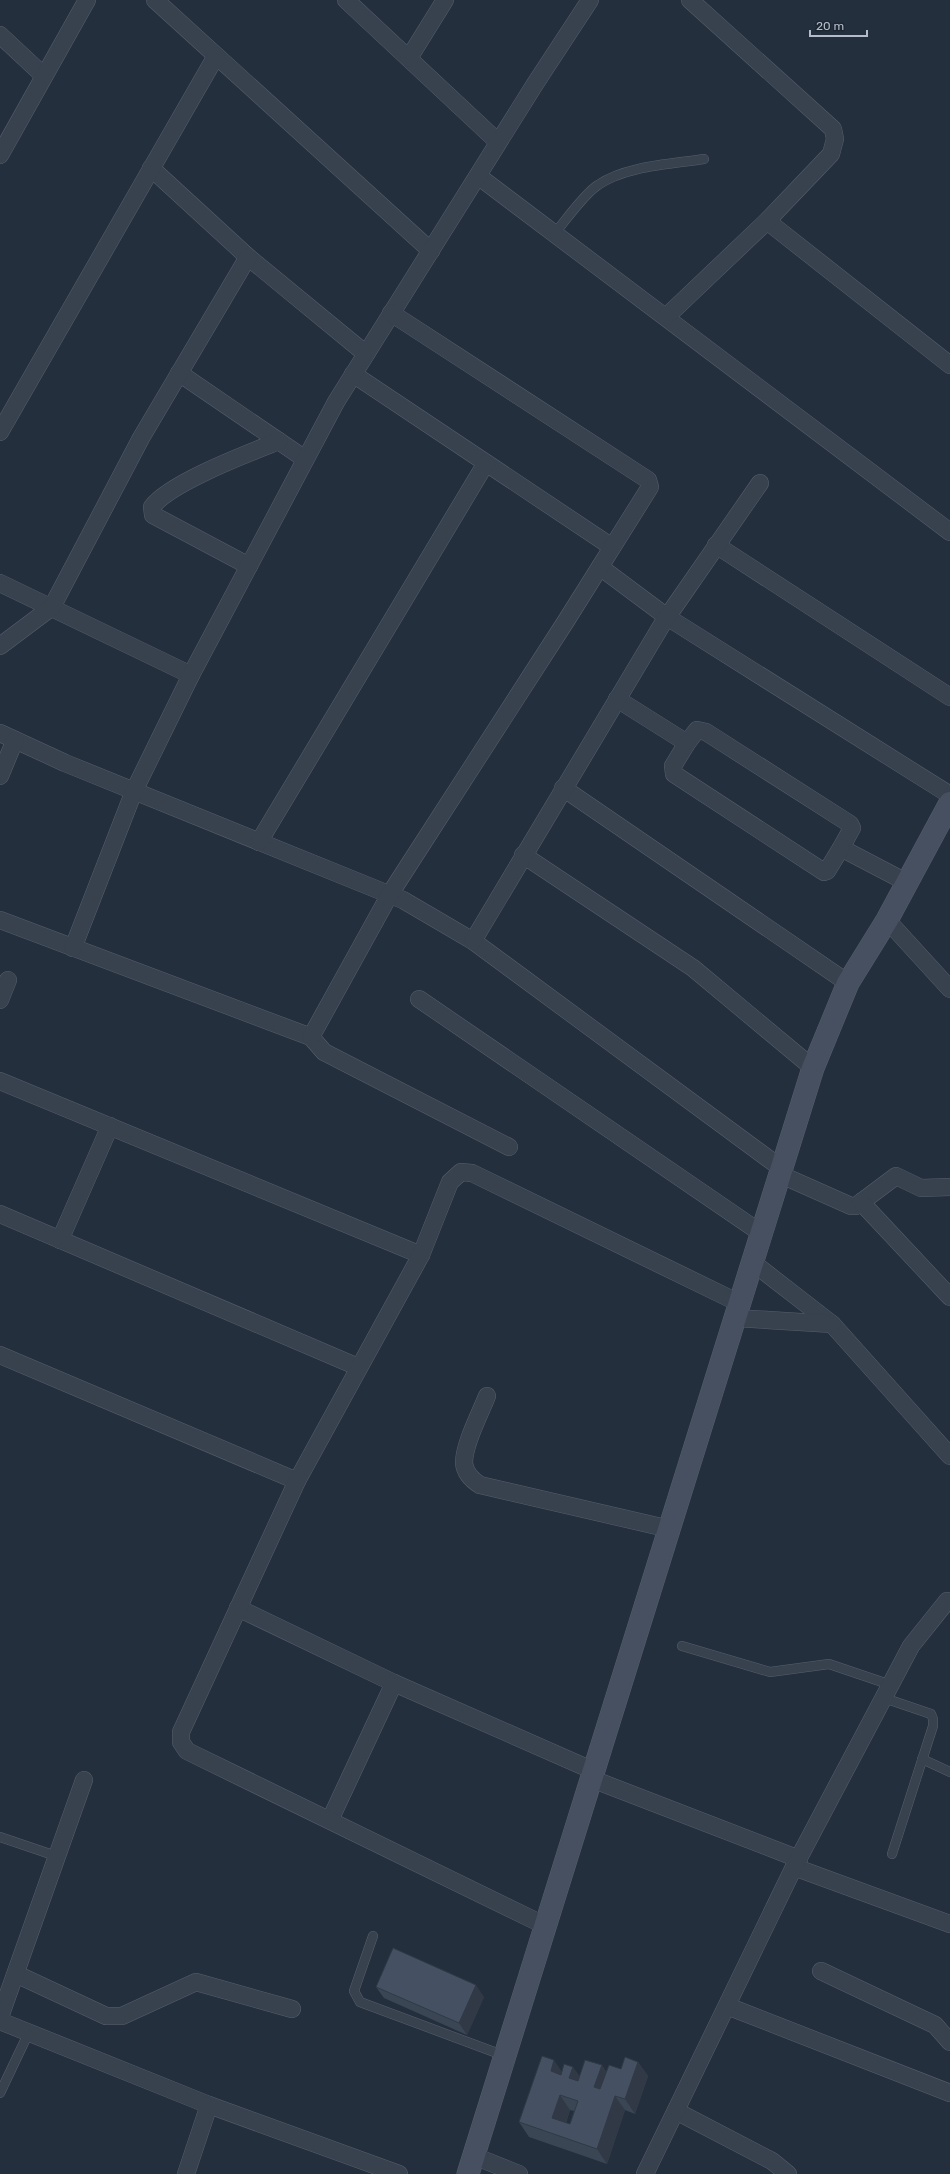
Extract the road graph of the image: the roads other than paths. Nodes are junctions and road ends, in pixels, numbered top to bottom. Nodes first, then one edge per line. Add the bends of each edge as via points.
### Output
1 (87, 0) edge
2 (155, 0) edge
3 (346, 0) edge
4 (445, 0) edge
5 (590, 0) edge
6 (690, 0) edge
7 (0, 35) edge
8 (216, 56) junction
9 (409, 58) junction
10 (44, 76) junction
11 (498, 142) junction
12 (0, 155) edge
13 (704, 158) dead end
14 (151, 168) junction
15 (478, 176) junction
16 (767, 221) junction
17 (554, 233) junction
18 (431, 250) junction
19 (248, 257) junction
20 (391, 313) junction
21 (666, 317) junction
22 (366, 354) junction
23 (950, 364) edge
24 (179, 373) junction
25 (353, 374) junction
26 (0, 432) edge
27 (279, 441) junction
28 (306, 459) junction
29 (486, 463) junction
30 (760, 483) dead end
31 (950, 532) edge
32 (716, 545) junction
33 (612, 547) junction
34 (249, 566) junction
35 (600, 567) junction
36 (0, 583) edge
37 (52, 608) junction
38 (667, 616) junction
39 (0, 646) edge
40 (191, 675) junction
41 (950, 697) edge
42 (617, 699) junction
43 (8, 737) edge
44 (687, 743) junction
45 (0, 776) edge
46 (563, 788) junction
47 (134, 791) junction
48 (950, 802) edge
49 (259, 842) junction
50 (841, 848) junction
51 (523, 855) junction
52 (906, 882) junction
53 (390, 894) junction
54 (0, 920) edge
55 (887, 920) junction
56 (473, 941) junction
57 (74, 948) junction
58 (8, 980) dead end
59 (848, 982) junction
60 (950, 989) edge
61 (418, 999) dead end
62 (0, 1000) edge
63 (311, 1037) junction
64 (813, 1068) junction
65 (0, 1081) edge
66 (110, 1126) junction
67 (509, 1147) dead end
68 (780, 1171) junction
69 (950, 1187) edge
70 (861, 1202) junction
71 (0, 1214) edge
72 (762, 1233) junction
73 (60, 1240) junction
74 (421, 1255) junction
75 (752, 1262) junction
76 (950, 1297) edge
77 (738, 1311) junction
78 (832, 1324) junction
79 (0, 1355) edge
80 (358, 1367) junction
81 (487, 1396) dead end
82 (950, 1456) edge
83 (298, 1481) junction
84 (670, 1528) junction
85 (950, 1601) edge
86 (238, 1608) junction
87 (682, 1646) dead end
88 (394, 1683) junction
89 (887, 1691) junction
90 (922, 1759) junction
91 (950, 1772) edge
92 (593, 1775) junction
93 (84, 1780) dead end
94 (330, 1820) junction
95 (0, 1836) edge
96 (892, 1854) dead end
97 (56, 1856) junction
98 (797, 1863) junction
99 (950, 1924) edge
100 (546, 1926) junction
101 (373, 1936) dead end
102 (821, 1971) dead end
103 (16, 1974) junction
104 (727, 2006) junction
105 (292, 2009) dead end
106 (0, 2017) edge
107 (0, 2021) edge
108 (29, 2032) junction
109 (950, 2042) edge
110 (505, 2056) junction
111 (0, 2093) edge
112 (950, 2093) edge
113 (209, 2105) junction
114 (676, 2111) junction
115 (471, 2165) edge
116 (186, 2174) edge
117 (399, 2174) edge
118 (519, 2174) edge
119 (645, 2174) edge
120 (788, 2174) edge

1 - 10 street
2 - 8 street
3 - 9 street
4 - 9 street
5 - 11 street
6 - 16 street via 833,129 835,139 831,154
7 - 10 street
8 - 14 street
8 - 18 street
9 - 11 street
10 - 12 street
11 - 15 street
13 - 17 lane via 613,177 597,186
14 - 19 street
14 - 26 street
15 - 17 street
15 - 18 street
16 - 21 street
16 - 23 street
17 - 21 street
18 - 20 street
19 - 22 street
19 - 24 street
20 - 22 street
20 - 33 street via 648,480 650,487
21 - 31 street
22 - 25 street
24 - 27 street
24 - 37 street via 141,438
25 - 28 street
25 - 29 street
27 - 28 street
27 - 34 street via 169,491 152,506 153,515
28 - 34 street
29 - 33 street
29 - 49 street
30 - 32 street
32 - 38 street
32 - 41 street
33 - 35 street
34 - 40 street
35 - 38 street
35 - 53 street
36 - 37 street
37 - 39 street
37 - 40 street
38 - 42 street
38 - 48 street
40 - 47 street
42 - 44 street
42 - 46 street
43 - 45 street
43 - 47 street
44 - 50 street via 697,730 703,730 850,824 852,828
44 - 50 street via 673,766 674,774 824,872
46 - 51 street
46 - 59 street
47 - 49 street
47 - 57 street
48 - 52 street
49 - 53 street
50 - 52 street
51 - 56 street
51 - 64 street via 693,968
52 - 55 street
53 - 56 street
53 - 63 street
54 - 57 street
55 - 59 street
55 - 60 street
56 - 68 street
57 - 63 street
58 - 62 street
59 - 64 street
61 - 72 street
63 - 67 street via 324,1052
64 - 68 street
65 - 66 street
66 - 73 street
66 - 74 street
68 - 70 street via 846,1204 856,1206
68 - 72 street
69 - 70 street via 921,1188 896,1176
70 - 76 street
71 - 73 street
72 - 75 street
73 - 80 street
74 - 77 street via 450,1182 461,1172 468,1172
74 - 80 street
75 - 77 street
75 - 78 street
77 - 78 street
77 - 84 street
78 - 82 street
79 - 83 street
80 - 83 street
81 - 84 street via 468,1445 464,1464 472,1480 480,1485
83 - 86 street
84 - 92 street
85 - 89 street via 947,1601 911,1646
86 - 88 street
86 - 94 street via 185,1720 181,1742 187,1751
87 - 89 lane via 770,1672 828,1664
88 - 92 street
88 - 94 street
89 - 90 lane via 930,1714 933,1719
89 - 98 street
90 - 91 lane
90 - 96 lane
92 - 98 street
92 - 100 street
93 - 97 street
94 - 100 street
95 - 97 lane
97 - 103 street
98 - 99 street
98 - 104 street
100 - 110 street
101 - 110 lane via 354,1991 360,2002
102 - 109 street via 935,2025
103 - 105 street via 113,2018 196,1982
103 - 106 street
104 - 112 street
104 - 114 street
107 - 108 street
108 - 111 lane
108 - 113 street
110 - 115 street
113 - 116 street
113 - 117 street
114 - 119 street
114 - 120 street via 772,2161
115 - 118 street

